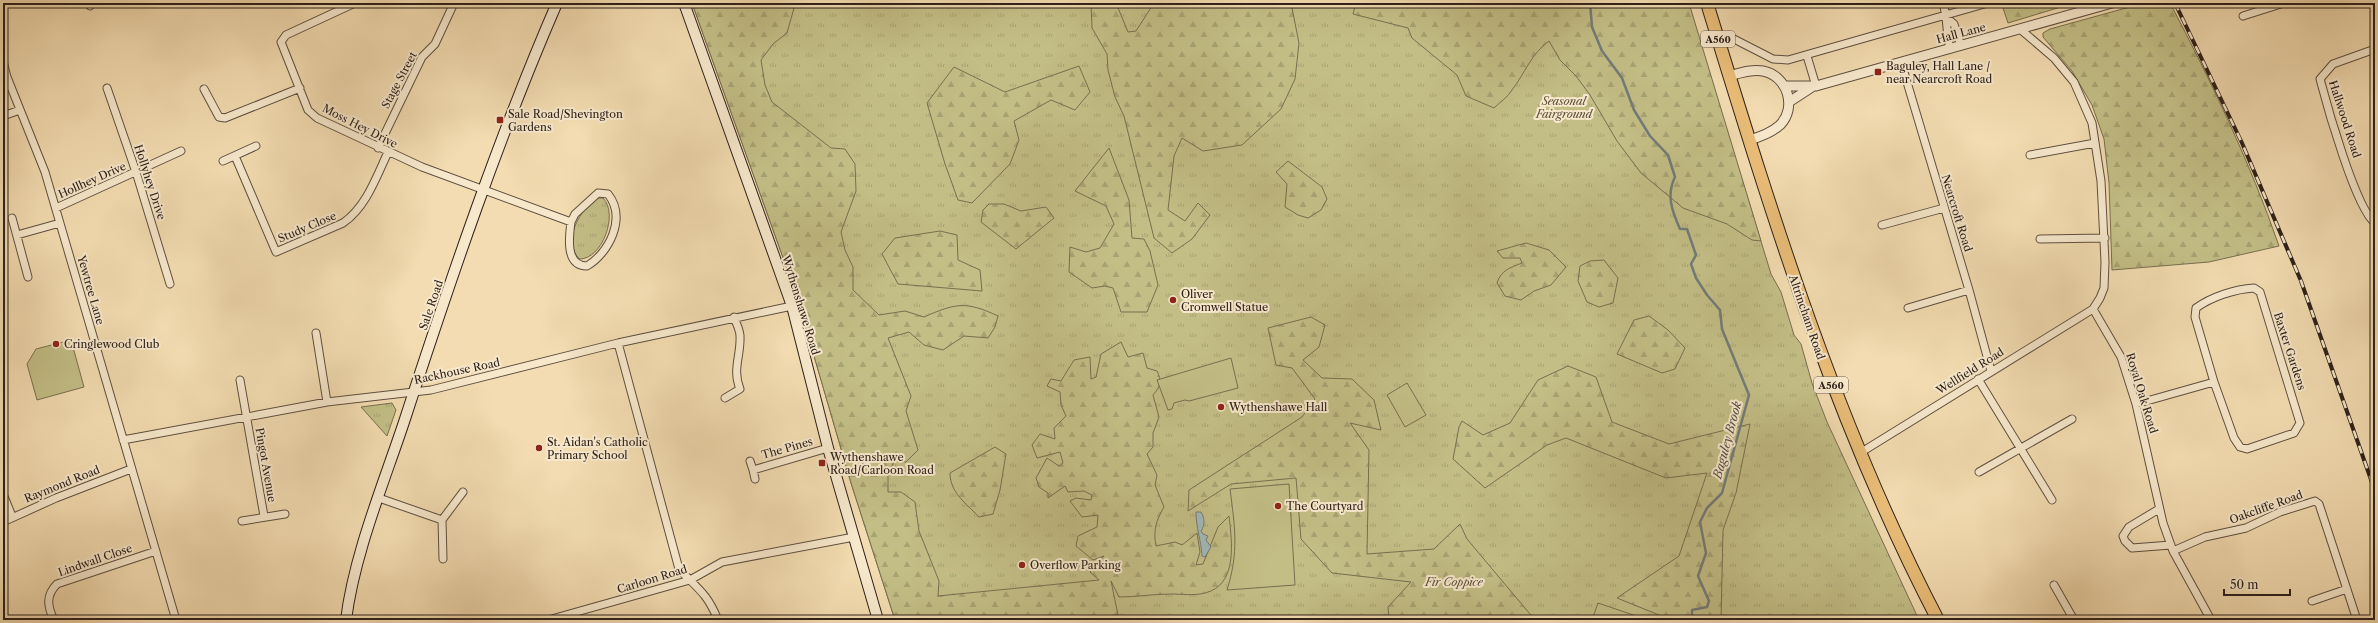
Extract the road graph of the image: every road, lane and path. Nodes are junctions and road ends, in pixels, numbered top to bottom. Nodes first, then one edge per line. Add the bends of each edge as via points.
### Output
1 (355, 3) edge
2 (454, 3) edge
3 (557, 3) edge
4 (684, 3) edge
5 (1707, 3) edge
6 (1943, 3) edge
7 (1988, 3) edge
8 (2112, 3) edge
9 (2284, 3) edge
10 (2243, 16) dead end
11 (1947, 17) junction
12 (2020, 29) junction
13 (1732, 38) dead end
14 (1961, 46) junction
15 (1950, 49) junction
16 (2375, 49) edge
17 (1807, 56) junction
18 (3, 61) edge
19 (1901, 62) junction
20 (1729, 76) junction
21 (1784, 86) junction
22 (1814, 87) junction
23 (107, 88) dead end
24 (300, 88) junction
25 (204, 89) dead end
26 (1789, 102) junction
27 (20, 110) junction
28 (3, 116) edge
29 (1749, 140) junction
30 (2095, 142) junction
31 (256, 146) dead end
32 (378, 148) junction
33 (181, 151) dead end
34 (388, 152) junction
35 (2030, 155) dead end
36 (235, 156) junction
37 (223, 161) dead end
38 (136, 172) junction
39 (485, 189) junction
40 (56, 208) junction
41 (1944, 208) junction
42 (12, 218) dead end
43 (571, 222) junction
44 (60, 223) junction
45 (2375, 223) edge
46 (1882, 225) dead end
47 (17, 235) junction
48 (2105, 238) junction
49 (2040, 239) dead end
50 (28, 277) dead end
51 (170, 284) dead end
52 (1969, 290) junction
53 (792, 306) junction
54 (1908, 308) dead end
55 (2093, 309) junction
56 (734, 318) junction
57 (316, 333) dead end
58 (618, 343) junction
59 (1990, 371) junction
60 (1978, 379) junction
61 (240, 380) dead end
62 (2214, 382) junction
63 (413, 393) junction
64 (725, 398) dead end
65 (327, 402) junction
66 (2136, 404) junction
67 (246, 418) junction
68 (2072, 419) dead end
69 (123, 440) junction
70 (828, 448) junction
71 (2021, 448) junction
72 (1860, 453) junction
73 (750, 461) dead end
74 (131, 469) junction
75 (753, 470) junction
76 (1979, 472) dead end
77 (755, 479) dead end
78 (463, 492) dead end
79 (3, 494) edge
80 (379, 498) junction
81 (2052, 500) dead end
82 (2159, 509) junction
83 (285, 514) dead end
84 (12, 516) junction
85 (264, 516) junction
86 (442, 520) junction
87 (242, 521) dead end
88 (3, 522) edge
89 (854, 537) junction
90 (2172, 548) junction
91 (156, 551) junction
92 (443, 559) dead end
93 (690, 580) junction
94 (2054, 585) dead end
95 (2347, 589) junction
96 (2312, 601) dead end
97 (54, 620) edge
98 (176, 620) edge
99 (346, 620) edge
100 (548, 620) edge
101 (718, 620) edge
102 (878, 620) edge
103 (1938, 620) edge
104 (2074, 620) edge
105 (2211, 620) edge
106 (2357, 620) edge

1 - 24 street, Moss Hey Drive via 286,35 280,42
2 - 32 street, Stage Street via 435,44 422,56
3 - 39 main road, Sale Road via 522,85
4 - 53 main road, Wythenshawe Road
5 - 20 highway, Altrincham Road / A560
6 - 11 street
7 - 11 street
8 - 12 street, Hall Lane
9 - 10 street
11 - 14 street via 1954,24
11 - 15 street via 1945,27
11 - 17 street
12 - 14 street, Hall Lane
12 - 30 street via 2054,58 2074,82 2092,123
13 - 17 street via 1778,61
14 - 15 street, Hall Lane
15 - 19 street, Hall Lane
16 - 45 street, Hallwood Road via 2333,64 2320,79 2358,197
17 - 22 street
18 - 27 street, Yewtree Lane
19 - 22 street, Hall Lane
19 - 41 street, Nearcroft Road
20 - 21 street via 1748,71 1763,71 1775,76
20 - 29 highway, Altrincham Road / A560
21 - 22 street, Hall Lane
21 - 26 street
22 - 26 street, Hall Lane
23 - 38 street, Hollyhey Drive
24 - 25 street via 225,118 219,117 212,108
24 - 32 street, Moss Hey Drive via 308,110 317,118
26 - 29 street via 1788,113 1781,124 1768,133
27 - 28 street
27 - 40 street, Yewtree Lane via 45,172
29 - 72 highway, Altrincham Road / A560 via 1810,325
30 - 35 street
30 - 48 street via 2101,180
31 - 36 street
32 - 34 street, Moss Hey Drive
33 - 38 street, Hollhey Drive
34 - 36 street, Study Close via 353,216 343,224 276,252
34 - 39 street, Moss Hey Drive
36 - 37 street
38 - 40 street, Hollhey Drive
38 - 51 street, Hollyhey Drive
39 - 43 street, Moss Hey Drive
39 - 63 main road, Sale Road
40 - 44 street, Yewtree Lane
41 - 46 street
41 - 52 street, Nearcroft Road
42 - 47 street
43 - 43 street via 571,258 577,264 587,266 608,248 615,209 611,198 608,194 598,193
44 - 47 street
44 - 69 street, Yewtree Lane
47 - 50 street
48 - 49 street
48 - 55 street via 2104,288
52 - 54 street
52 - 59 street, Nearcroft Road
53 - 56 street, Rackhouse Road
53 - 70 main road, Wythenshawe Road
55 - 59 street, Wellfield Road
55 - 66 street, Royal Oak Road via 2121,357
56 - 58 street, Rackhouse Road
56 - 64 street via 740,334 735,365 740,389
57 - 65 street
58 - 63 street, Rackhouse Road
58 - 93 street via 679,569
59 - 60 street, Wellfield Road
60 - 71 street
60 - 72 street, Wellfield Road
61 - 67 street, Pingot Avenue
62 - 62 street, Baxter Gardens via 2234,438 2240,447 2247,448 2269,442 2299,429 2300,417 2260,292 2254,288 2204,302 2196,308 2195,317
62 - 66 street
63 - 65 street, Rackhouse Road
63 - 80 main road, Sale Road
65 - 67 street, Rackhouse Road
66 - 82 street, Royal Oak Road
67 - 69 street, Rackhouse Road
67 - 85 street, Pingot Avenue
68 - 71 street
69 - 74 street, Yewtree Lane
70 - 75 street, The Pines
70 - 89 main road, Wythenshawe Road
71 - 76 street
71 - 81 street
72 - 103 highway, Altrincham Road / A560
73 - 75 street, The Pines
74 - 84 street, Raymond Road
74 - 91 street, Yewtree Lane
75 - 77 street, The Pines
78 - 86 street
79 - 84 street
80 - 86 street
80 - 99 main road, Sale Road via 354,575
82 - 90 street, Royal Oak Road
82 - 90 street via 2129,527 2123,536 2132,548
83 - 85 street, Pingot Avenue
84 - 88 street, Raymond Road
85 - 87 street, Pingot Avenue
86 - 92 street
89 - 93 street, Carloon Road via 722,562
89 - 102 main road, Wythenshawe Road
90 - 95 street, Oakcliffe Road via 2205,537 2246,528 2280,512 2315,501 2319,504
90 - 105 street, Royal Oak Road
91 - 97 street, Lindwall Close via 58,584 50,591 48,599
91 - 98 street, Yewtree Lane
93 - 100 street, Carloon Road
93 - 101 street via 708,598
94 - 104 street
95 - 96 street
95 - 106 street, Oakcliffe Road

